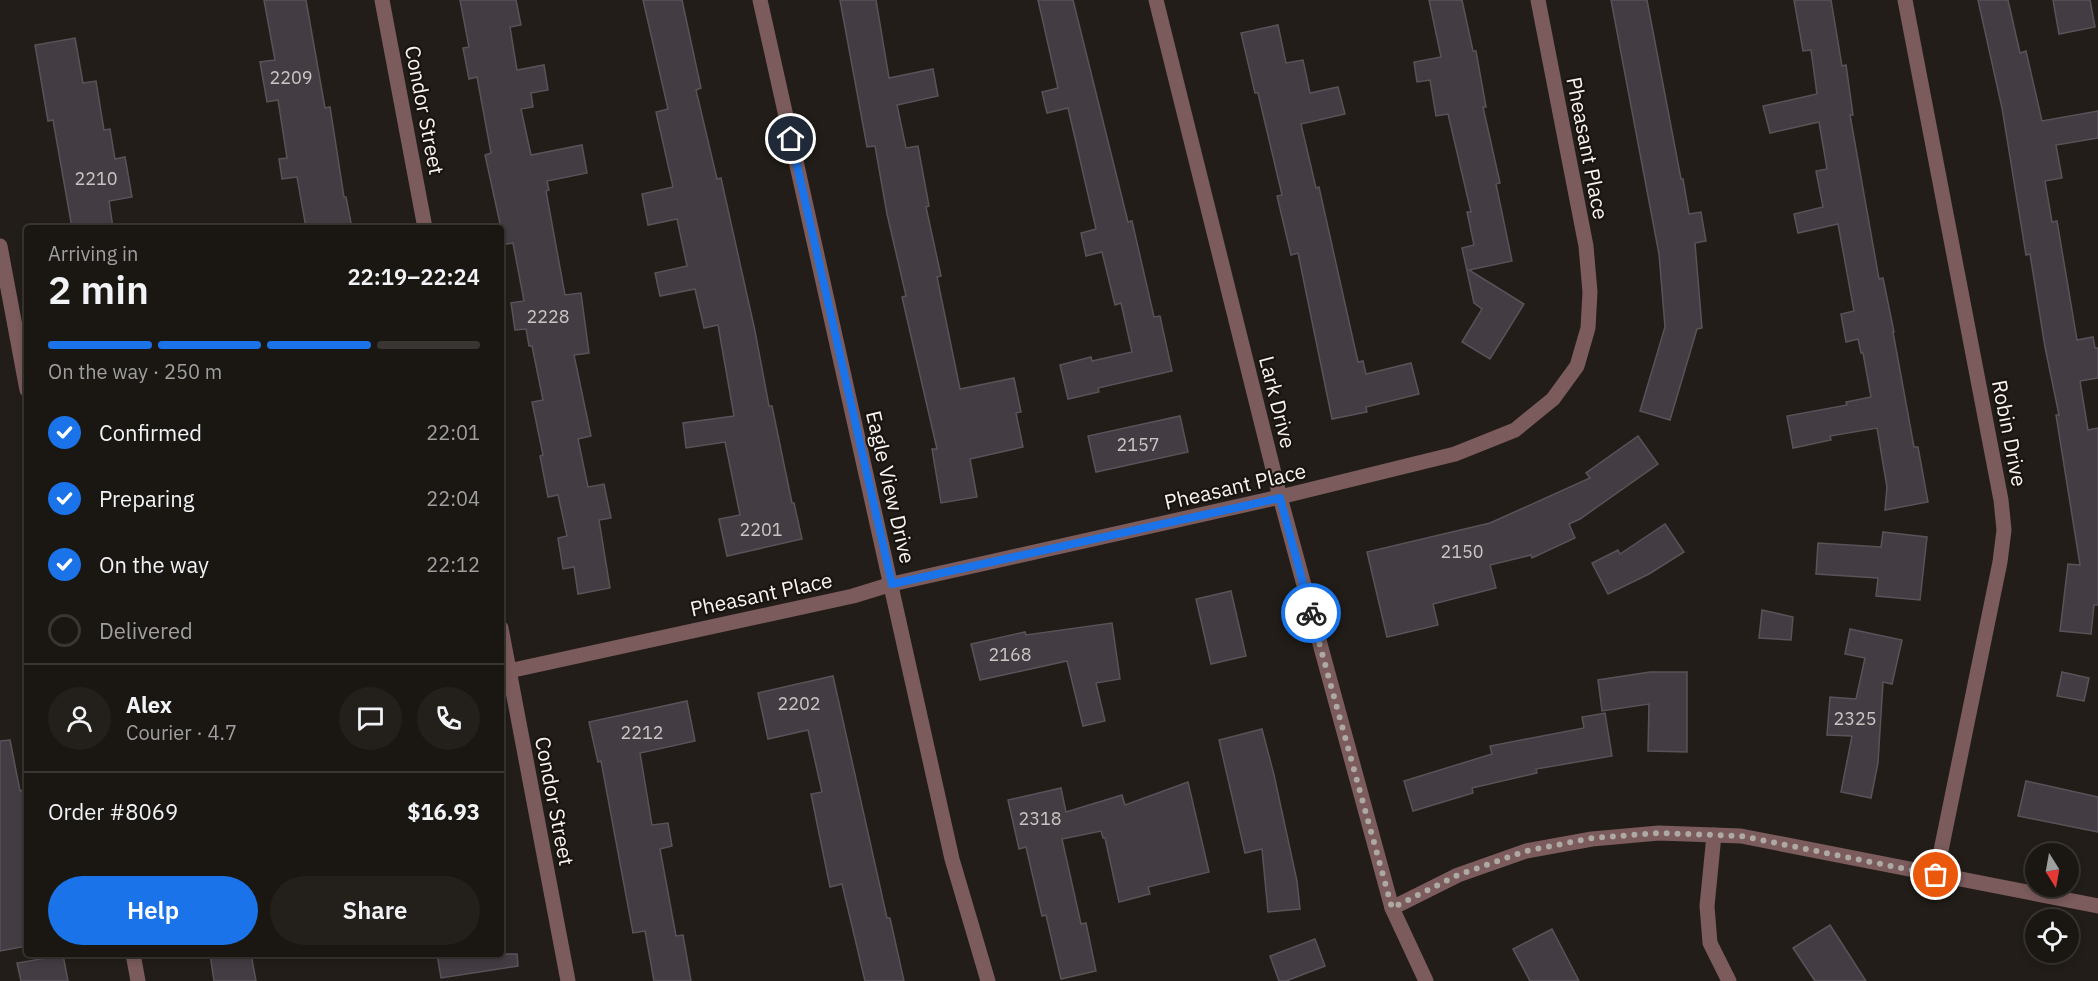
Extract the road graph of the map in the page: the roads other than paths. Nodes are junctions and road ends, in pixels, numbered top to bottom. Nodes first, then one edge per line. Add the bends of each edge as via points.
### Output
1 (382, 0) edge
2 (760, 0) edge
3 (1156, 0) edge
4 (1538, 0) edge
5 (1905, 0) edge
6 (425, 225) edge
7 (0, 246) edge
8 (24, 374) edge
9 (1280, 498) junction
10 (892, 584) junction
11 (504, 644) edge
12 (509, 671) junction
13 (1714, 835) junction
14 (1936, 875) junction
15 (2098, 906) edge
16 (1392, 908) junction
17 (134, 957) edge
18 (138, 981) edge
19 (568, 981) edge
20 (988, 981) edge
21 (1426, 981) edge
22 (1729, 981) edge

1 - 6 street, Condor Street
2 - 10 street, Eagle View Drive
3 - 9 street, Lark Drive
4 - 9 street, Pheasant Place via 1586,246 1588,328 1577,366 1553,399 1515,430 1455,454
5 - 14 street, Robin Drive via 2004,530
7 - 8 street
9 - 10 street, Pheasant Place
9 - 16 street, Lark Drive
10 - 12 street, Pheasant Place via 853,596
10 - 20 street, Eagle View Drive via 952,859
11 - 12 street, Condor Street
12 - 19 street, Condor Street
13 - 14 street via 1741,836
13 - 16 street via 1659,833 1592,838 1526,851 1458,875
13 - 22 street via 1707,906 1710,943
14 - 15 street
16 - 21 street, Lark Drive
17 - 18 street

